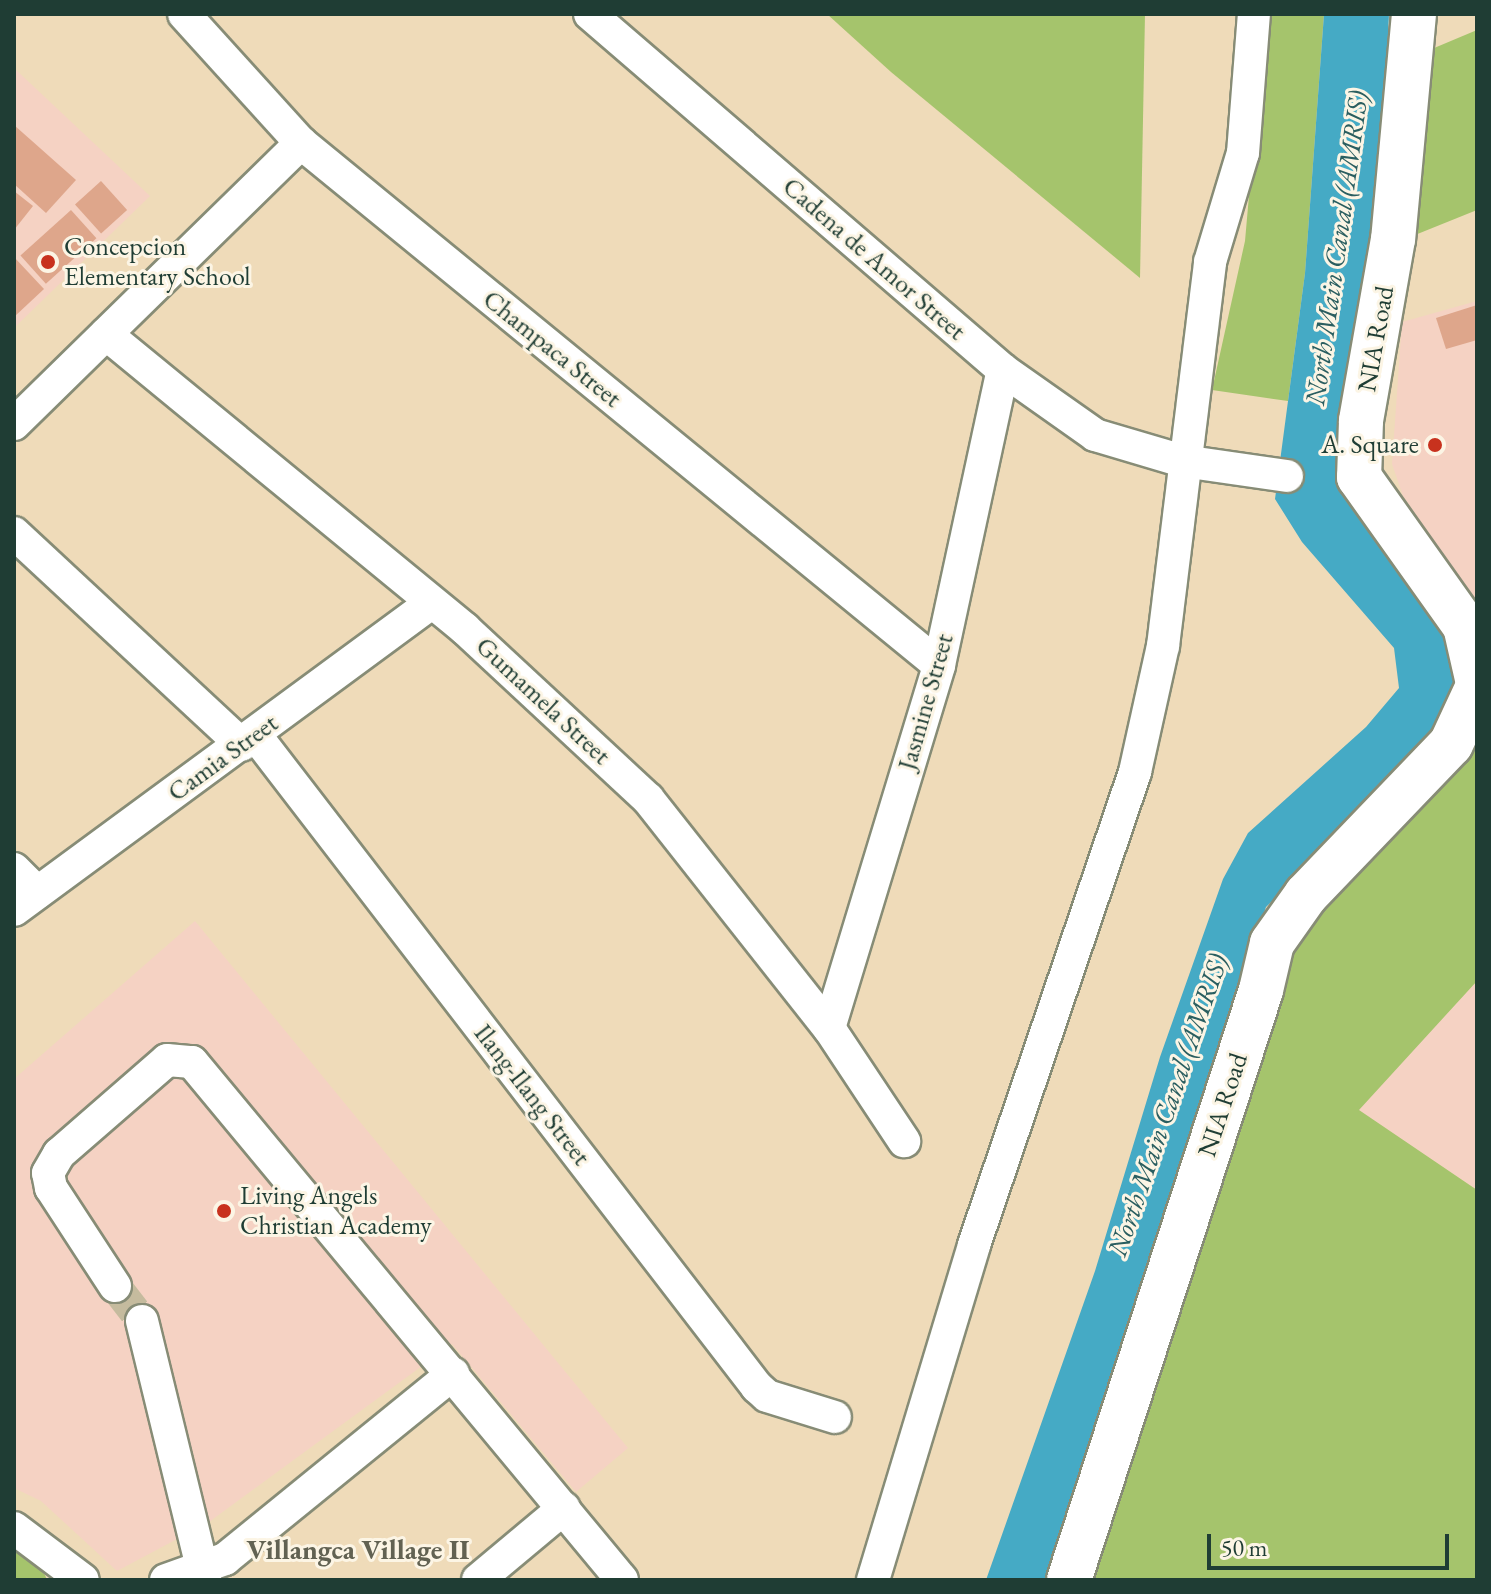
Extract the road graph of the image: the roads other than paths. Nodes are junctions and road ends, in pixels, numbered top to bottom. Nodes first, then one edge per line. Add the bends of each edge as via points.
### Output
1 (184, 14) edge
2 (590, 14) edge
3 (1254, 14) edge
4 (1414, 14) edge
5 (301, 143) junction
6 (106, 334) junction
7 (1003, 370) junction
8 (14, 424) edge
9 (1183, 461) junction
10 (1287, 476) dead end
11 (14, 533) edge
12 (430, 604) junction
13 (939, 665) junction
14 (1477, 679) edge
15 (1477, 688) edge
16 (249, 740) junction
17 (14, 869) edge
18 (25, 901) edge
19 (829, 1028) junction
20 (904, 1141) dead end
21 (115, 1286) tunnel mouth
22 (142, 1321) tunnel mouth
23 (453, 1374) junction
24 (835, 1417) dead end
25 (564, 1508) junction
26 (14, 1528) edge
27 (201, 1573) edge
28 (83, 1580) edge
29 (166, 1580) edge
30 (478, 1580) edge
31 (622, 1580) edge
32 (873, 1580) edge
33 (1069, 1580) edge

1 - 5 street, Champaca Street
2 - 7 street, Cadena de Amor Street
3 - 9 street via 1243,153 1210,262
4 - 14 street, NIA Road via 1393,239 1361,421 1359,477 1465,626
5 - 6 street
5 - 13 street, Champaca Street
6 - 8 street
6 - 12 street, Gumamela Street
7 - 9 street, Cadena de Amor Street via 1095,435
7 - 13 street, Jasmine Street
9 - 10 street, Cadena de Amor Street
9 - 32 street via 1163,646 1135,772 974,1245
11 - 16 street, Ilang-Ilang Street
12 - 16 street, Camia Street
12 - 19 street, Gumamela Street via 465,629 648,799
13 - 19 street, Jasmine Street
15 - 33 street, NIA Road via 1451,744 1306,895 1272,943
16 - 18 street, Camia Street
16 - 24 street, Ilang-Ilang Street via 757,1387 767,1396
17 - 18 street
19 - 20 street, Gumamela Street
21 - 23 street via 51,1188 48,1173 59,1154 167,1060 192,1062
22 - 27 street
23 - 25 street
23 - 27 street
25 - 30 street
25 - 31 street
26 - 28 street
27 - 29 street

